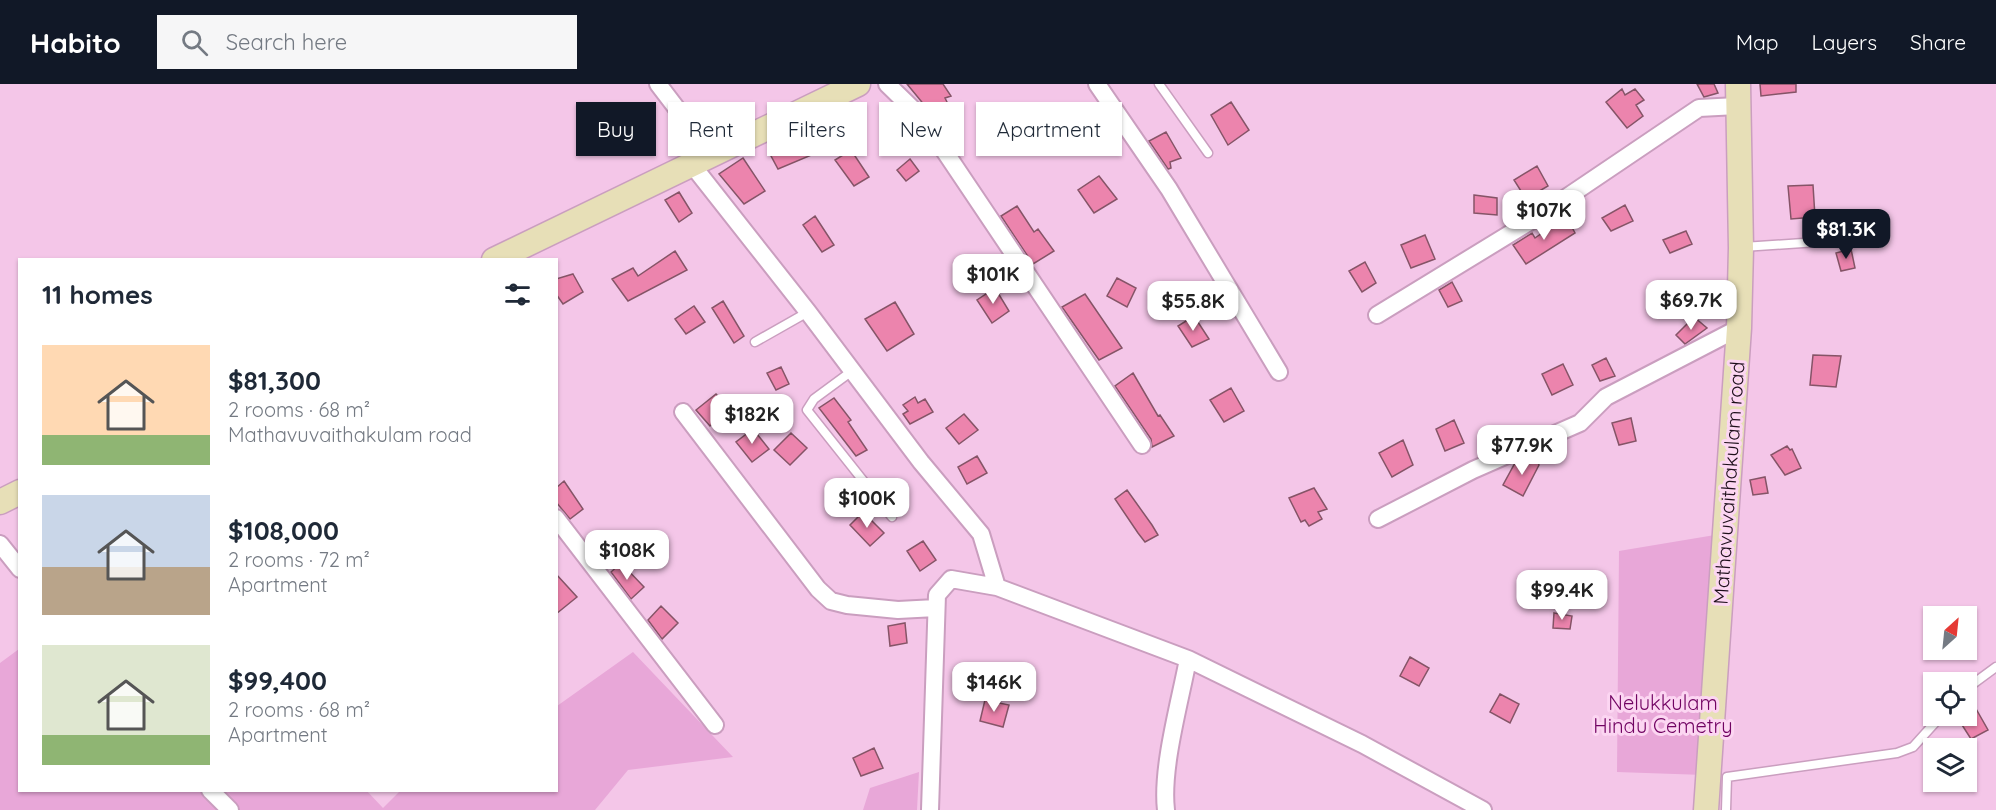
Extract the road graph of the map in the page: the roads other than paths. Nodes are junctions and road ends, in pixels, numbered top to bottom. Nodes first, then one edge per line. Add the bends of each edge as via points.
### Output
1 (658, 84) edge
2 (858, 84) edge
3 (887, 84) edge
4 (1097, 84) edge
5 (1159, 84) edge
6 (1738, 95) edge
7 (1208, 153) dead end
8 (703, 161) junction
9 (1832, 241) dead end
10 (1741, 248) junction
11 (498, 258) edge
12 (808, 312) junction
13 (1377, 315) dead end
14 (1739, 328) junction
15 (755, 342) dead end
16 (852, 371) junction
17 (1278, 372) dead end
18 (683, 412) dead end
19 (1142, 445) dead end
20 (18, 493) edge
21 (0, 502) edge
22 (892, 517) dead end
23 (1378, 519) dead end
24 (558, 521) edge
25 (0, 544) edge
26 (18, 566) edge
27 (997, 587) junction
28 (936, 608) junction
29 (1188, 659) junction
30 (1996, 667) edge
31 (1977, 681) edge
32 (715, 725) dead end
33 (1932, 726) edge
34 (212, 792) edge
35 (230, 810) edge
36 (930, 810) edge
37 (1166, 810) edge
38 (1483, 810) edge
39 (1706, 810) edge
40 (1726, 810) edge

1 - 8 street
2 - 8 street
3 - 19 street via 923,119
4 - 17 street via 1169,189
5 - 7 lane
6 - 10 street, Mathavuvaithakulam road
6 - 13 street via 1699,108 1539,216
8 - 11 street
8 - 12 street
9 - 10 lane
10 - 14 street, Mathavuvaithakulam road
12 - 15 lane
12 - 16 street
14 - 23 street via 1606,397 1580,423 1473,470
14 - 39 street, Mathavuvaithakulam road
16 - 22 lane via 814,399 807,410
16 - 27 street via 981,534
18 - 28 street via 831,601 898,609
20 - 21 street
24 - 32 street
25 - 26 street
27 - 28 street via 951,579 939,590
27 - 29 street
28 - 36 street
29 - 37 street via 1170,759
29 - 38 street via 1362,744
30 - 31 lane
33 - 40 lane via 1913,747 1897,753 1727,777
34 - 35 street

